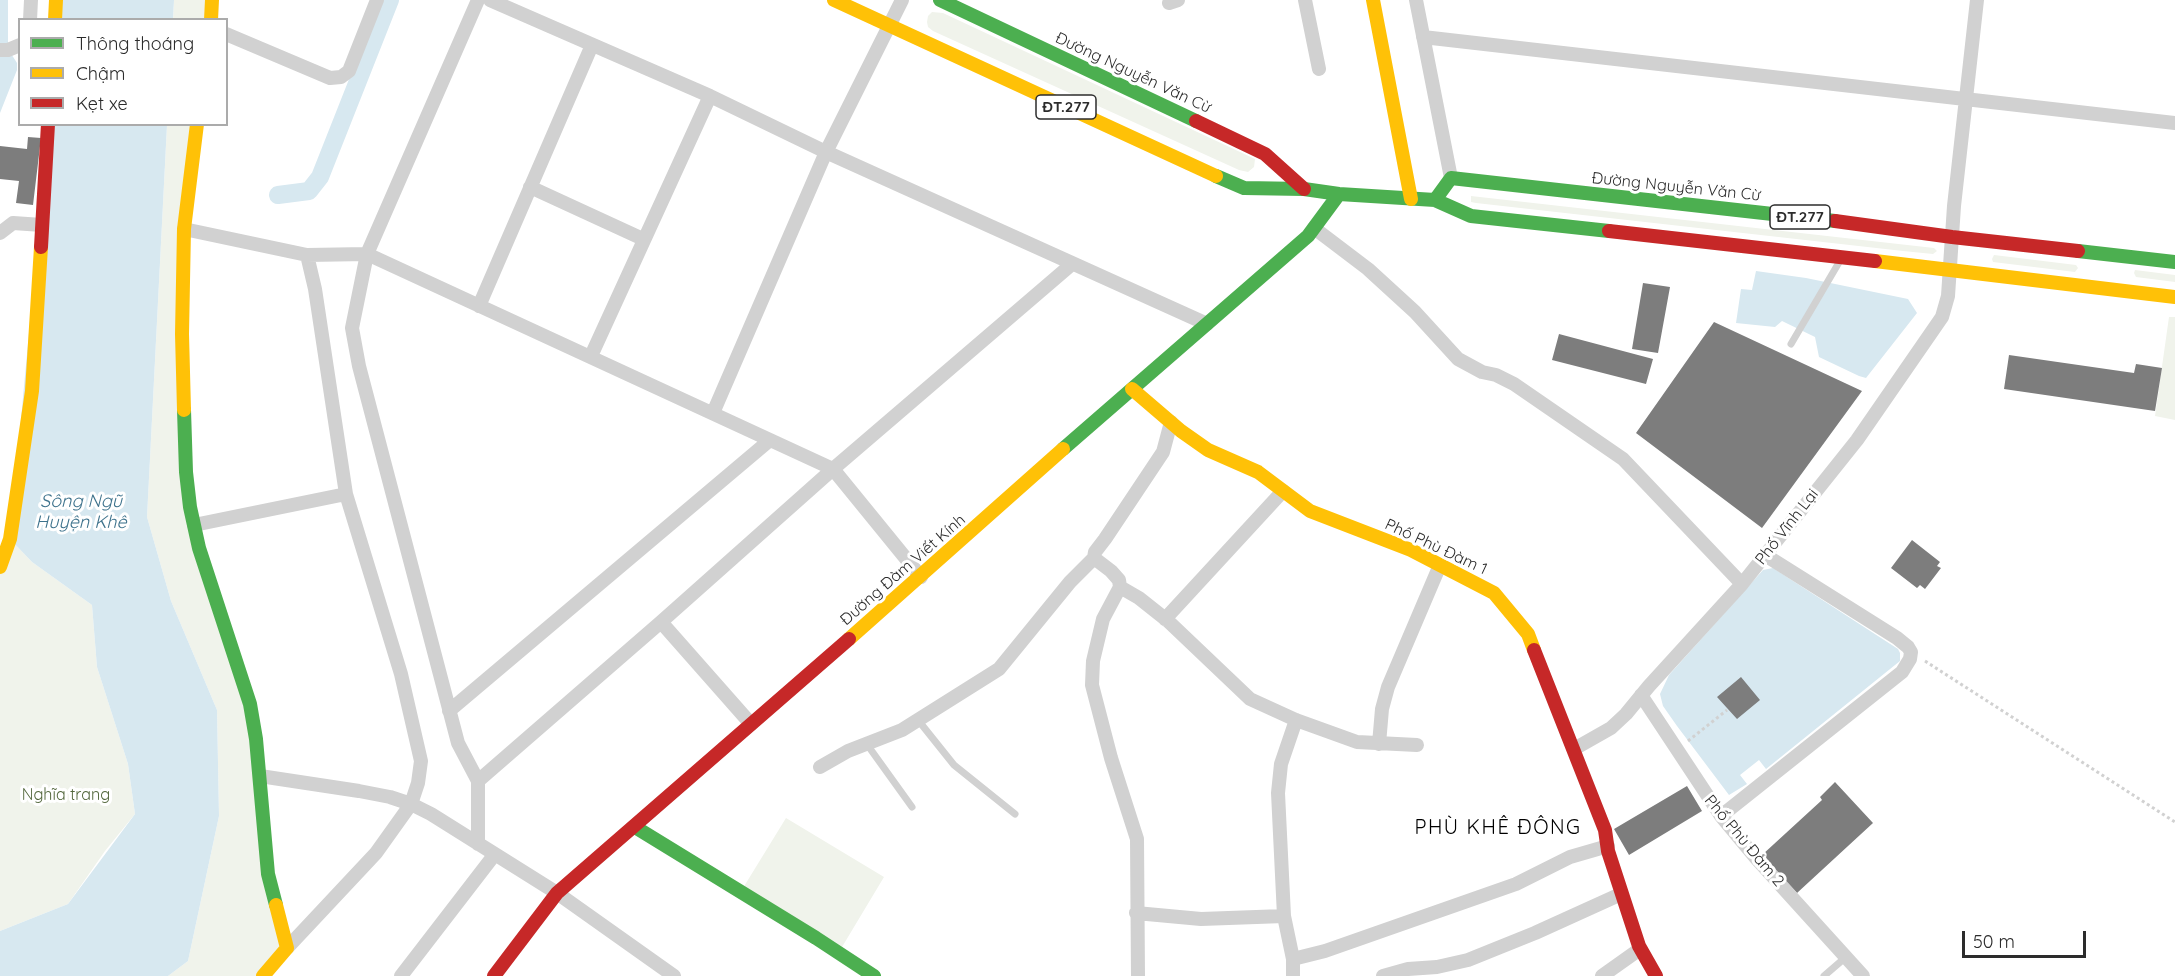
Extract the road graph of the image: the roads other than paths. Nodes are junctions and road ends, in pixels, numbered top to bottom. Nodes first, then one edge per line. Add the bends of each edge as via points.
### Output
1 (31, 0) edge
2 (56, 0) edge
3 (212, 0) edge
4 (377, 0) edge
5 (478, 0) edge
6 (490, 0) edge
7 (834, 0) edge
8 (902, 0) edge
9 (940, 0) edge
10 (1305, 0) edge
11 (1373, 0) edge
12 (1416, 0) edge
13 (1977, 0) edge
14 (30, 18) edge
15 (55, 18) edge
16 (211, 18) edge
17 (891, 25) junction
18 (228, 35) edge
19 (1424, 37) junction
20 (592, 45) junction
21 (18, 46) edge
22 (0, 50) edge
23 (1319, 69) dead end
24 (710, 96) junction
25 (1966, 99) junction
26 (2175, 123) edge
27 (48, 126) edge
28 (197, 126) edge
29 (826, 152) junction
30 (1451, 178) junction
31 (530, 187) junction
32 (1304, 189) junction
33 (1339, 194) junction
34 (1411, 199) junction
35 (1435, 200) junction
36 (42, 225) junction
37 (1314, 228) junction
38 (184, 229) junction
39 (0, 233) edge
40 (1952, 237) junction
41 (643, 239) junction
42 (367, 254) junction
43 (307, 255) junction
44 (1842, 257) junction
45 (2175, 262) edge
46 (1072, 264) junction
47 (1950, 269) junction
48 (2105, 272) junction
49 (2175, 297) edge
50 (479, 306) junction
51 (1207, 324) junction
52 (1791, 344) dead end
53 (591, 356) junction
54 (1131, 389) junction
55 (713, 413) junction
56 (1171, 422) junction
57 (770, 440) junction
58 (833, 469) junction
59 (1283, 491) junction
60 (346, 494) junction
61 (194, 525) junction
62 (1765, 555) junction
63 (1094, 558) junction
64 (1440, 565) junction
65 (0, 567) edge
66 (921, 577) junction
67 (1742, 584) junction
68 (1120, 587) junction
69 (1165, 619) junction
70 (661, 622) junction
71 (1641, 695) junction
72 (449, 711) junction
73 (918, 720) junction
74 (1296, 720) junction
75 (751, 724) junction
76 (866, 743) junction
77 (1379, 744) junction
78 (1417, 745) dead end
79 (1574, 749) junction
80 (820, 767) dead end
81 (260, 776) junction
82 (478, 781) junction
83 (411, 804) junction
84 (912, 807) dead end
85 (1015, 814) dead end
86 (1721, 816) junction
87 (635, 827) junction
88 (478, 844) junction
89 (1608, 846) junction
90 (495, 854) junction
91 (556, 893) junction
92 (1621, 894) junction
93 (1136, 913) junction
94 (1284, 916) junction
95 (287, 948) junction
96 (1640, 949) junction
97 (1846, 957) junction
98 (1293, 959) junction
99 (263, 976) edge
100 (401, 976) edge
101 (494, 976) edge
102 (674, 976) edge
103 (874, 976) edge
104 (1138, 976) edge
105 (1293, 976) edge
106 (1383, 976) edge
107 (1602, 976) edge
108 (1656, 976) edge
109 (1824, 976) edge
110 (1863, 976) edge

1 - 14 street
2 - 15 main road
3 - 16 main road
4 - 18 street via 350,71 341,77 330,78
5 - 42 street
6 - 20 street
7 - 17 main road, Đường Nguyễn Văn Cừ / ĐT.277
8 - 17 street
9 - 32 main road, Đường Nguyễn Văn Cừ / ĐT.277 via 1264,154
10 - 23 street
11 - 34 main road
12 - 19 street
13 - 25 street, Phố Vĩnh Lại
17 - 29 street
17 - 32 main road, Đường Nguyễn Văn Cừ / ĐT.277 via 1244,188
19 - 25 street
19 - 30 street
20 - 24 street
20 - 31 street
21 - 22 street
24 - 29 street
24 - 41 street
25 - 26 street
25 - 40 street, Phố Vĩnh Lại
27 - 36 main road
28 - 38 main road
29 - 46 street
29 - 55 street
30 - 35 main road
30 - 40 main road, Đường Nguyễn Văn Cừ / ĐT.277
31 - 41 street
31 - 50 street
32 - 33 main road, Đường Nguyễn Văn Cừ / ĐT.277
33 - 34 main road, Đường Nguyễn Văn Cừ / ĐT.277
33 - 37 main road, Đường Đàm Viết Kính
34 - 35 main road, Đường Nguyễn Văn Cừ / ĐT.277
35 - 44 main road, Đường Nguyễn Văn Cừ / ĐT.277 via 1471,216
36 - 39 street via 13,223
36 - 65 main road via 32,391 10,539
37 - 51 main road, Đường Đàm Viết Kính
37 - 67 street via 1368,269 1458,358 1514,384 1623,459
38 - 43 street
38 - 61 main road via 186,472
40 - 47 street, Phố Vĩnh Lại
40 - 48 main road, Đường Nguyễn Văn Cừ / ĐT.277
41 - 53 street
42 - 43 street
42 - 50 street
42 - 72 street via 352,328
43 - 60 street
44 - 47 main road, Đường Nguyễn Văn Cừ / ĐT.277
44 - 52 lane
45 - 48 main road, Đường Nguyễn Văn Cừ / ĐT.277
46 - 51 street
46 - 58 street
47 - 48 main road, Đường Nguyễn Văn Cừ / ĐT.277
47 - 62 street, Phố Vĩnh Lại via 1942,316 1857,440
48 - 49 main road, Đường Nguyễn Văn Cừ / ĐT.277
50 - 53 street
51 - 54 main road, Đường Đàm Viết Kính
53 - 55 street
54 - 56 main road, Phố Phù Đàm 1
54 - 66 main road, Đường Đàm Viết Kính
55 - 57 street
56 - 59 main road, Phố Phù Đàm 1 via 1208,450 1258,472
56 - 63 street via 1163,452
57 - 58 street
57 - 72 street
58 - 66 street
58 - 70 street
59 - 64 main road, Phố Phù Đàm 1 via 1310,511
59 - 69 street
60 - 61 street
60 - 83 street via 400,674 421,761
61 - 81 main road via 250,704
62 - 67 street, Phố Vĩnh Lại
62 - 86 street via 1897,638 1911,652 1902,672
63 - 68 street via 1111,571
63 - 73 street via 999,669
64 - 77 street via 1388,687
64 - 79 main road, Phố Phù Đàm 1 via 1494,593 1528,634
66 - 75 main road, Đường Đàm Viết Kính
67 - 71 street, Phố Vĩnh Lại
68 - 69 street
68 - 93 street via 1103,619 1092,685 1137,839
69 - 74 street via 1250,699
70 - 75 street
70 - 82 street
71 - 79 street, Phố Vĩnh Lại via 1611,728
71 - 86 street, Phố Phù Đàm 2
72 - 82 street via 458,743
73 - 76 street
73 - 85 lane via 954,765
74 - 77 street via 1357,742
74 - 94 street via 1281,764 1278,793
75 - 87 main road, Đường Đàm Viết Kính
76 - 80 street
76 - 84 lane
77 - 78 street
79 - 89 main road, Phố Phù Đàm 1
81 - 83 street via 369,793
81 - 95 main road via 268,874
82 - 88 street
83 - 88 street
83 - 95 street via 376,853
86 - 97 street, Phố Phù Đàm 2
87 - 91 main road, Đường Đàm Viết Kính
87 - 103 main road
88 - 90 street
89 - 92 main road, Phố Phù Đàm 1
89 - 98 street via 1570,857 1516,884
90 - 91 street
90 - 100 street
91 - 101 main road, Đường Đàm Viết Kính
91 - 102 street
92 - 96 main road, Phố Phù Đàm 1
92 - 106 street via 1468,960
93 - 94 street via 1201,919
93 - 104 street
94 - 98 street
95 - 99 main road
96 - 107 street
96 - 108 main road, Phố Phù Đàm 1
97 - 109 lane
97 - 110 street, Phố Phù Đàm 2
98 - 105 street

